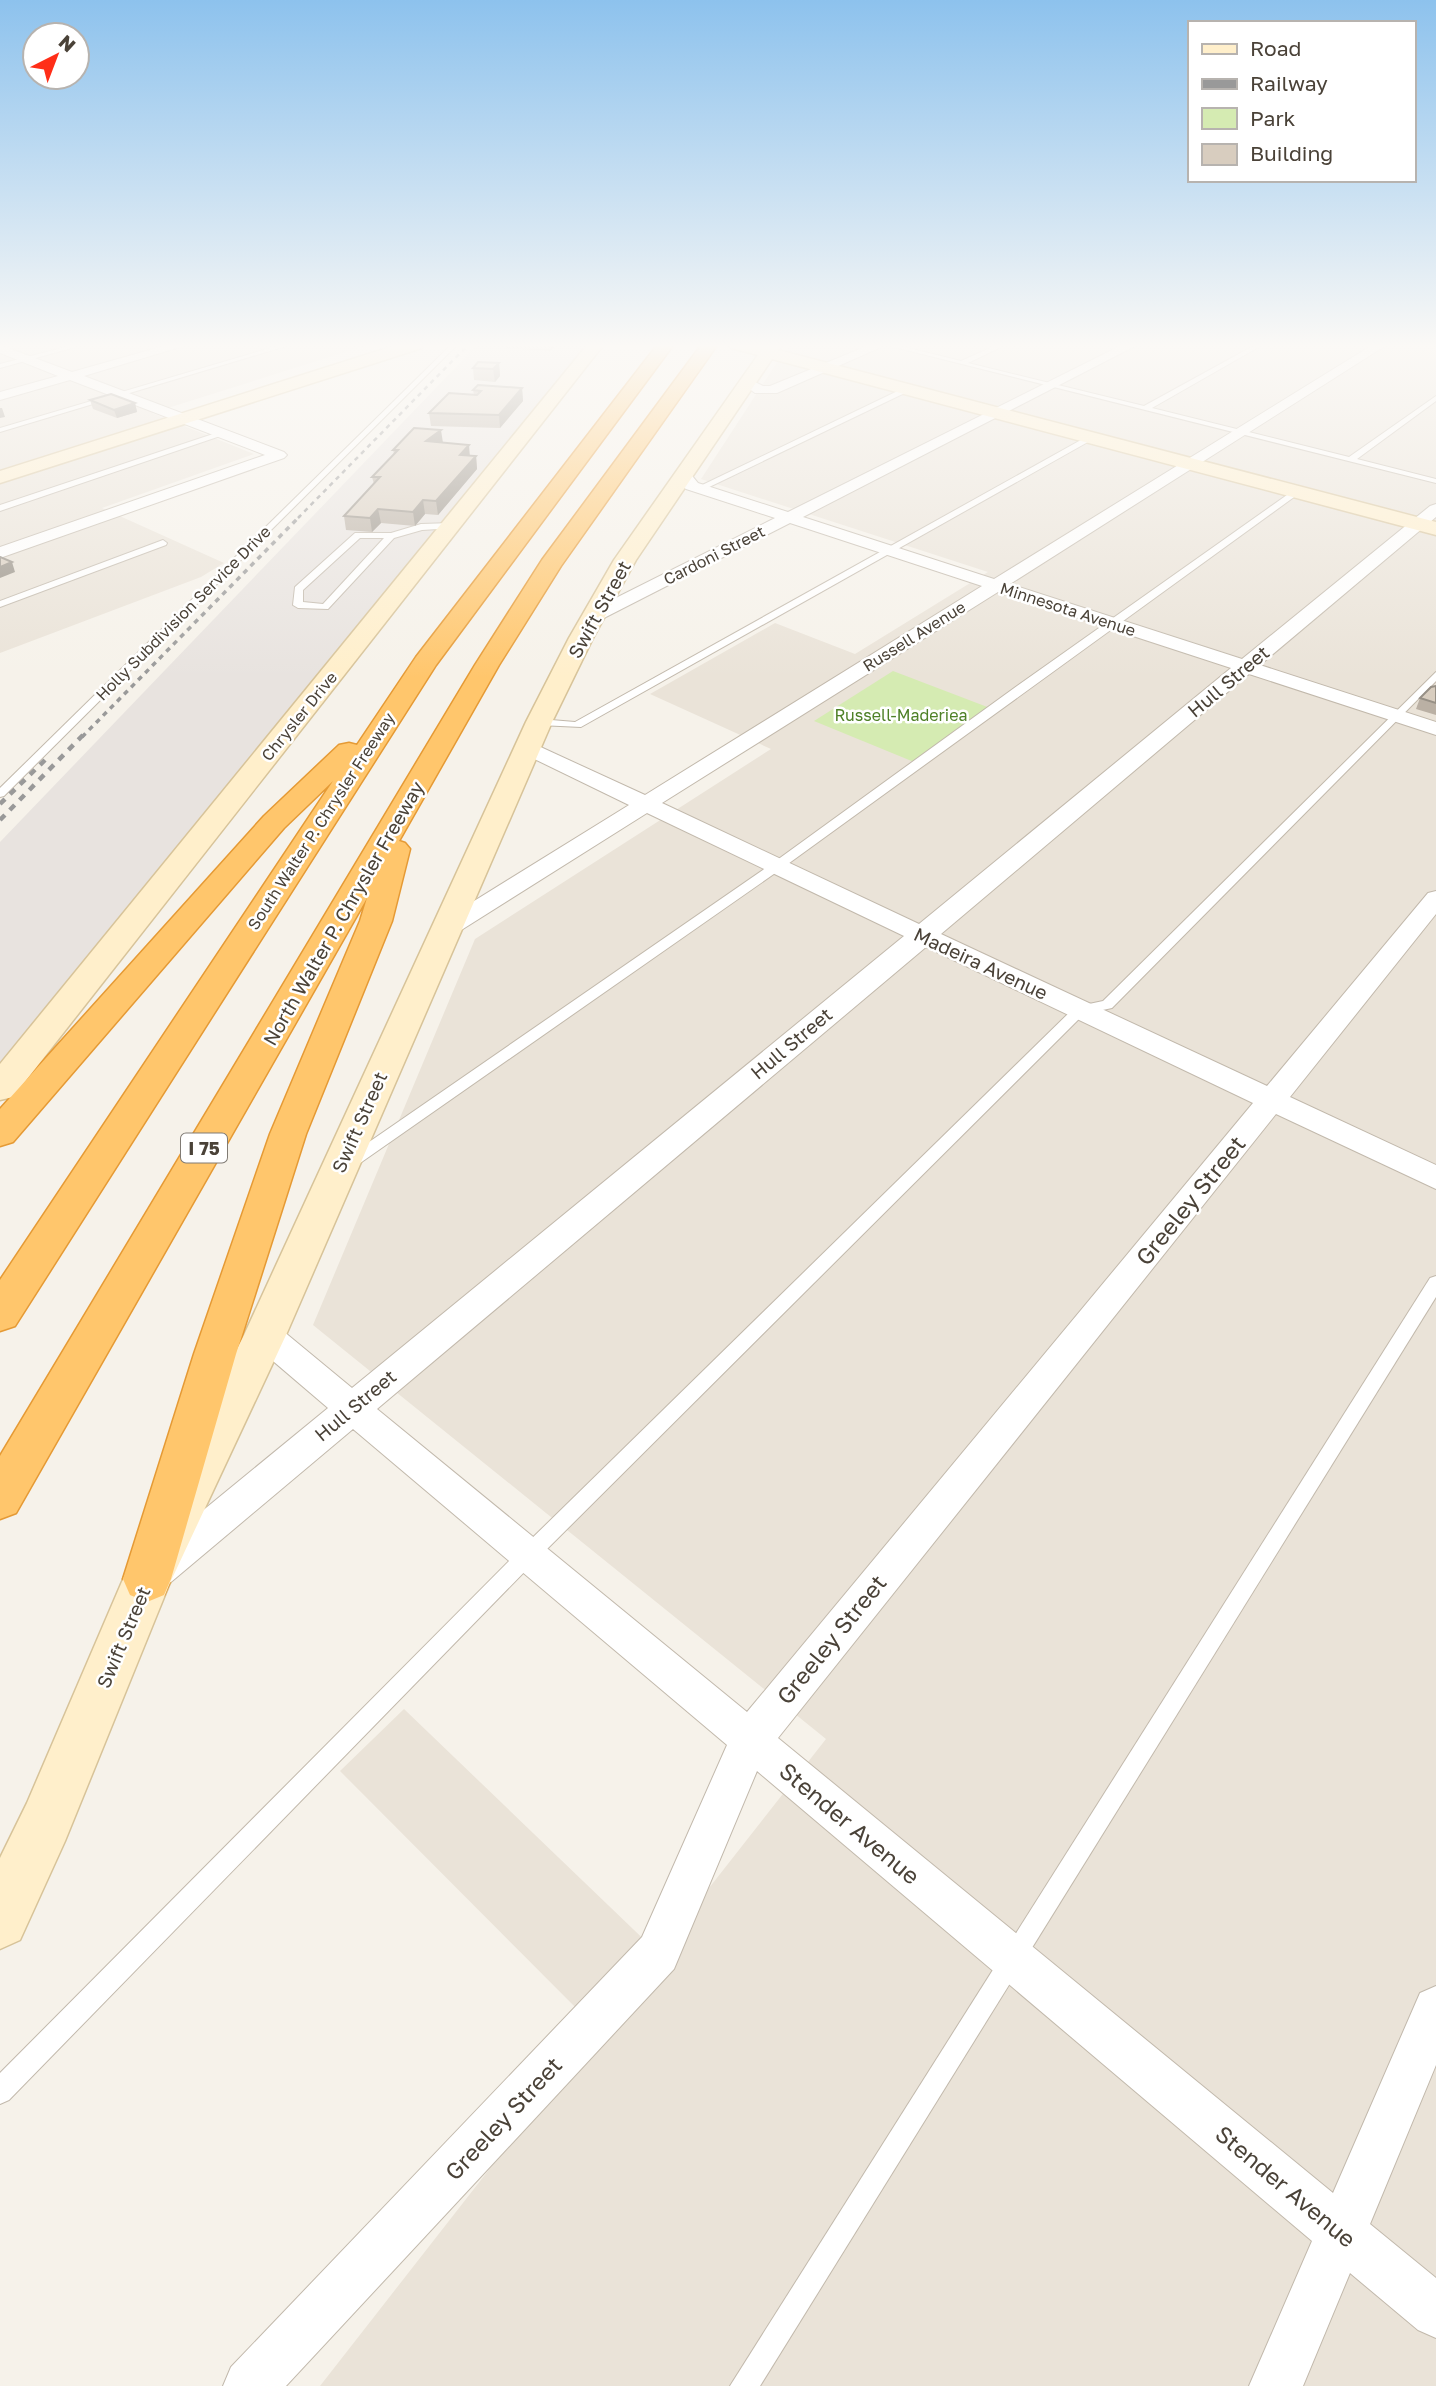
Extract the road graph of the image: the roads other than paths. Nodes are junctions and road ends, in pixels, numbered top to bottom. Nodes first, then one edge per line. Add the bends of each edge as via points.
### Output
1 (67, 455) edge
2 (158, 455) edge
3 (278, 455) edge
4 (342, 455) edge
5 (508, 455) edge
6 (580, 455) edge
7 (629, 455) edge
8 (702, 455) edge
9 (751, 455) edge
10 (912, 455) edge
11 (1060, 455) edge
12 (1157, 455) edge
13 (1204, 455) edge
14 (1331, 455) edge
15 (1356, 455) edge
16 (1350, 460) junction
17 (1190, 464) junction
18 (0, 477) edge
19 (1436, 481) edge
20 (687, 482) junction
21 (1297, 492) junction
22 (0, 508) edge
23 (1436, 509) edge
24 (789, 517) junction
25 (452, 526) junction
26 (1427, 526) edge
27 (391, 536) junction
28 (163, 543) dead end
29 (890, 550) junction
30 (0, 553) edge
31 (996, 585) junction
32 (0, 604) edge
33 (594, 616) junction
34 (1113, 623) junction
35 (1245, 667) junction
36 (1436, 675) edge
37 (397, 706) junction
38 (1395, 716) junction
39 (1436, 729) edge
40 (533, 735) junction
41 (0, 794) edge
42 (409, 799) junction
43 (646, 804) junction
44 (777, 866) junction
45 (1436, 898) edge
46 (446, 929) junction
47 (921, 935) junction
48 (1080, 1010) junction
49 (0, 1088) edge
50 (1272, 1100) junction
51 (0, 1133) edge
52 (337, 1172) junction
53 (1436, 1178) edge
54 (1436, 1283) edge
55 (0, 1314) edge
56 (265, 1335) junction
57 (352, 1408) junction
58 (0, 1498) edge
59 (528, 1555) junction
60 (147, 1579) junction
61 (750, 1740) junction
62 (0, 1920) edge
63 (1012, 1958) junction
64 (1436, 2009) edge
65 (0, 2091) edge
66 (1341, 2233) junction
67 (1436, 2312) edge
68 (250, 2386) edge
69 (744, 2386) edge
70 (1276, 2386) edge

1 - 18 main road
2 - 22 lane
3 - 30 street
4 - 41 lane, Holly Subdivision Service Drive
5 - 25 main road, Chrysler Drive
6 - 37 highway, South Walter P. Chrysler Freeway via 485,579
7 - 42 highway, North Walter P. Chrysler Freeway / I 75 via 550,565
8 - 20 main road, Swift Street
9 - 20 lane
10 - 24 street, Cardoni Street
11 - 29 lane
12 - 17 main road
13 - 17 street, Russell Avenue
14 - 16 lane
15 - 16 lane
16 - 19 lane
17 - 21 main road
17 - 31 street, Russell Avenue
20 - 24 street, Minnesota Avenue
20 - 33 main road, Swift Street via 625,560
21 - 26 main road
21 - 34 lane
23 - 26 street, Hull Street
24 - 29 street, Minnesota Avenue
24 - 33 street, Cardoni Street
25 - 27 lane via 421,527
25 - 49 main road, Chrysler Drive
26 - 35 street, Hull Street
27 - 27 lane via 326,607 298,604 298,590 358,535
28 - 32 lane
29 - 31 street, Minnesota Avenue
29 - 40 lane via 577,725
31 - 34 street, Minnesota Avenue
31 - 43 street, Russell Avenue
33 - 40 main road, Swift Street
34 - 35 street, Minnesota Avenue
34 - 44 lane
35 - 38 street, Minnesota Avenue
35 - 47 street, Hull Street
36 - 38 lane
37 - 51 highway via 274,822
37 - 55 highway, South Walter P. Chrysler Freeway
38 - 39 street, Minnesota Avenue
38 - 48 lane via 1107,1005
40 - 43 street, Madeira Avenue
40 - 46 main road, Swift Street
42 - 58 highway, North Walter P. Chrysler Freeway / I 75
42 - 60 highway via 376,921 288,1135
43 - 44 street, Madeira Avenue
43 - 46 street, Russell Avenue
44 - 47 street, Madeira Avenue
44 - 52 lane
45 - 50 street, Greeley Street
46 - 52 main road, Swift Street
47 - 48 street, Madeira Avenue
47 - 57 street, Hull Street
48 - 50 street, Madeira Avenue
48 - 59 lane
50 - 53 street, Madeira Avenue
50 - 61 street, Greeley Street
52 - 56 main road, Swift Street
54 - 63 lane
56 - 57 street, Stender Avenue
56 - 60 main road, Swift Street
57 - 59 street, Stender Avenue
57 - 60 street, Hull Street
59 - 61 street, Stender Avenue
59 - 65 lane
60 - 62 main road, Swift Street
61 - 63 street, Stender Avenue
61 - 68 street, Greeley Street via 658,1953
63 - 66 street, Stender Avenue
63 - 69 lane
64 - 66 street
66 - 67 street, Stender Avenue
66 - 70 street

